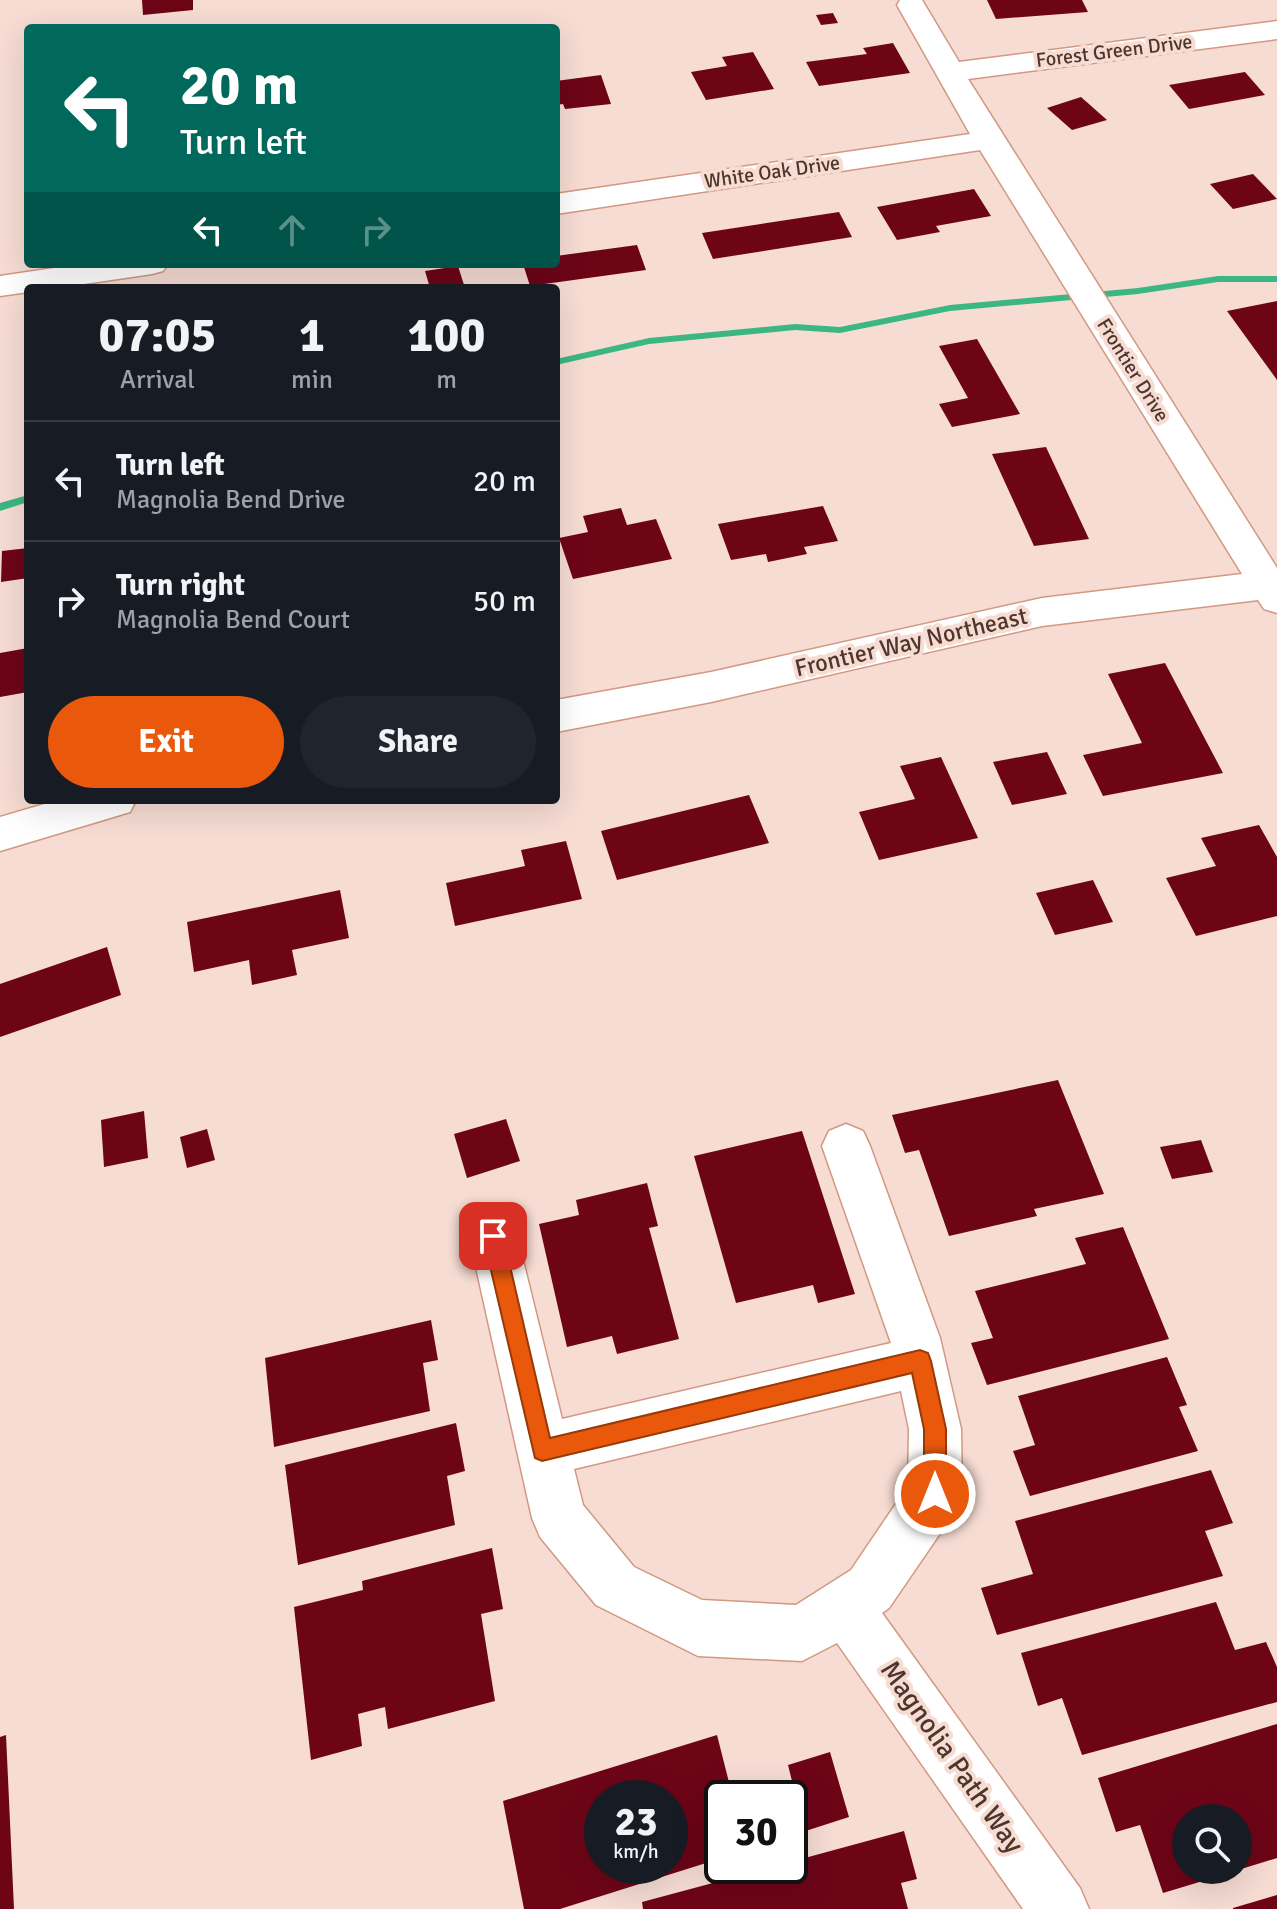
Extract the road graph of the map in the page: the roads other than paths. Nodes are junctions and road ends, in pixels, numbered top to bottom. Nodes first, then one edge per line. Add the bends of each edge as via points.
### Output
1 (911, 5) dead end
2 (1277, 30) edge
3 (951, 72) junction
4 (989, 140) junction
5 (560, 203) edge
6 (124, 268) edge
7 (0, 286) edge
8 (1272, 592) edge
9 (560, 715) edge
10 (101, 804) edge
11 (0, 834) edge
12 (846, 1146) dead end
13 (493, 1236) dead end
14 (920, 1361) junction
15 (542, 1450) junction
16 (844, 1606) junction
17 (1059, 1909) edge

1 - 3 street
2 - 3 street, Forest Green Drive
3 - 4 street, Frontier Drive
4 - 5 street, White Oak Drive
4 - 8 street, Frontier Drive
6 - 7 street
8 - 9 street, Frontier Way Northeast via 1042,612 711,687
10 - 11 street
12 - 14 street
13 - 15 street
14 - 15 street
14 - 16 street via 935,1429 935,1494 870,1589
15 - 16 street via 559,1518 615,1586 698,1628 802,1633
16 - 17 street, Magnolia Path Way

